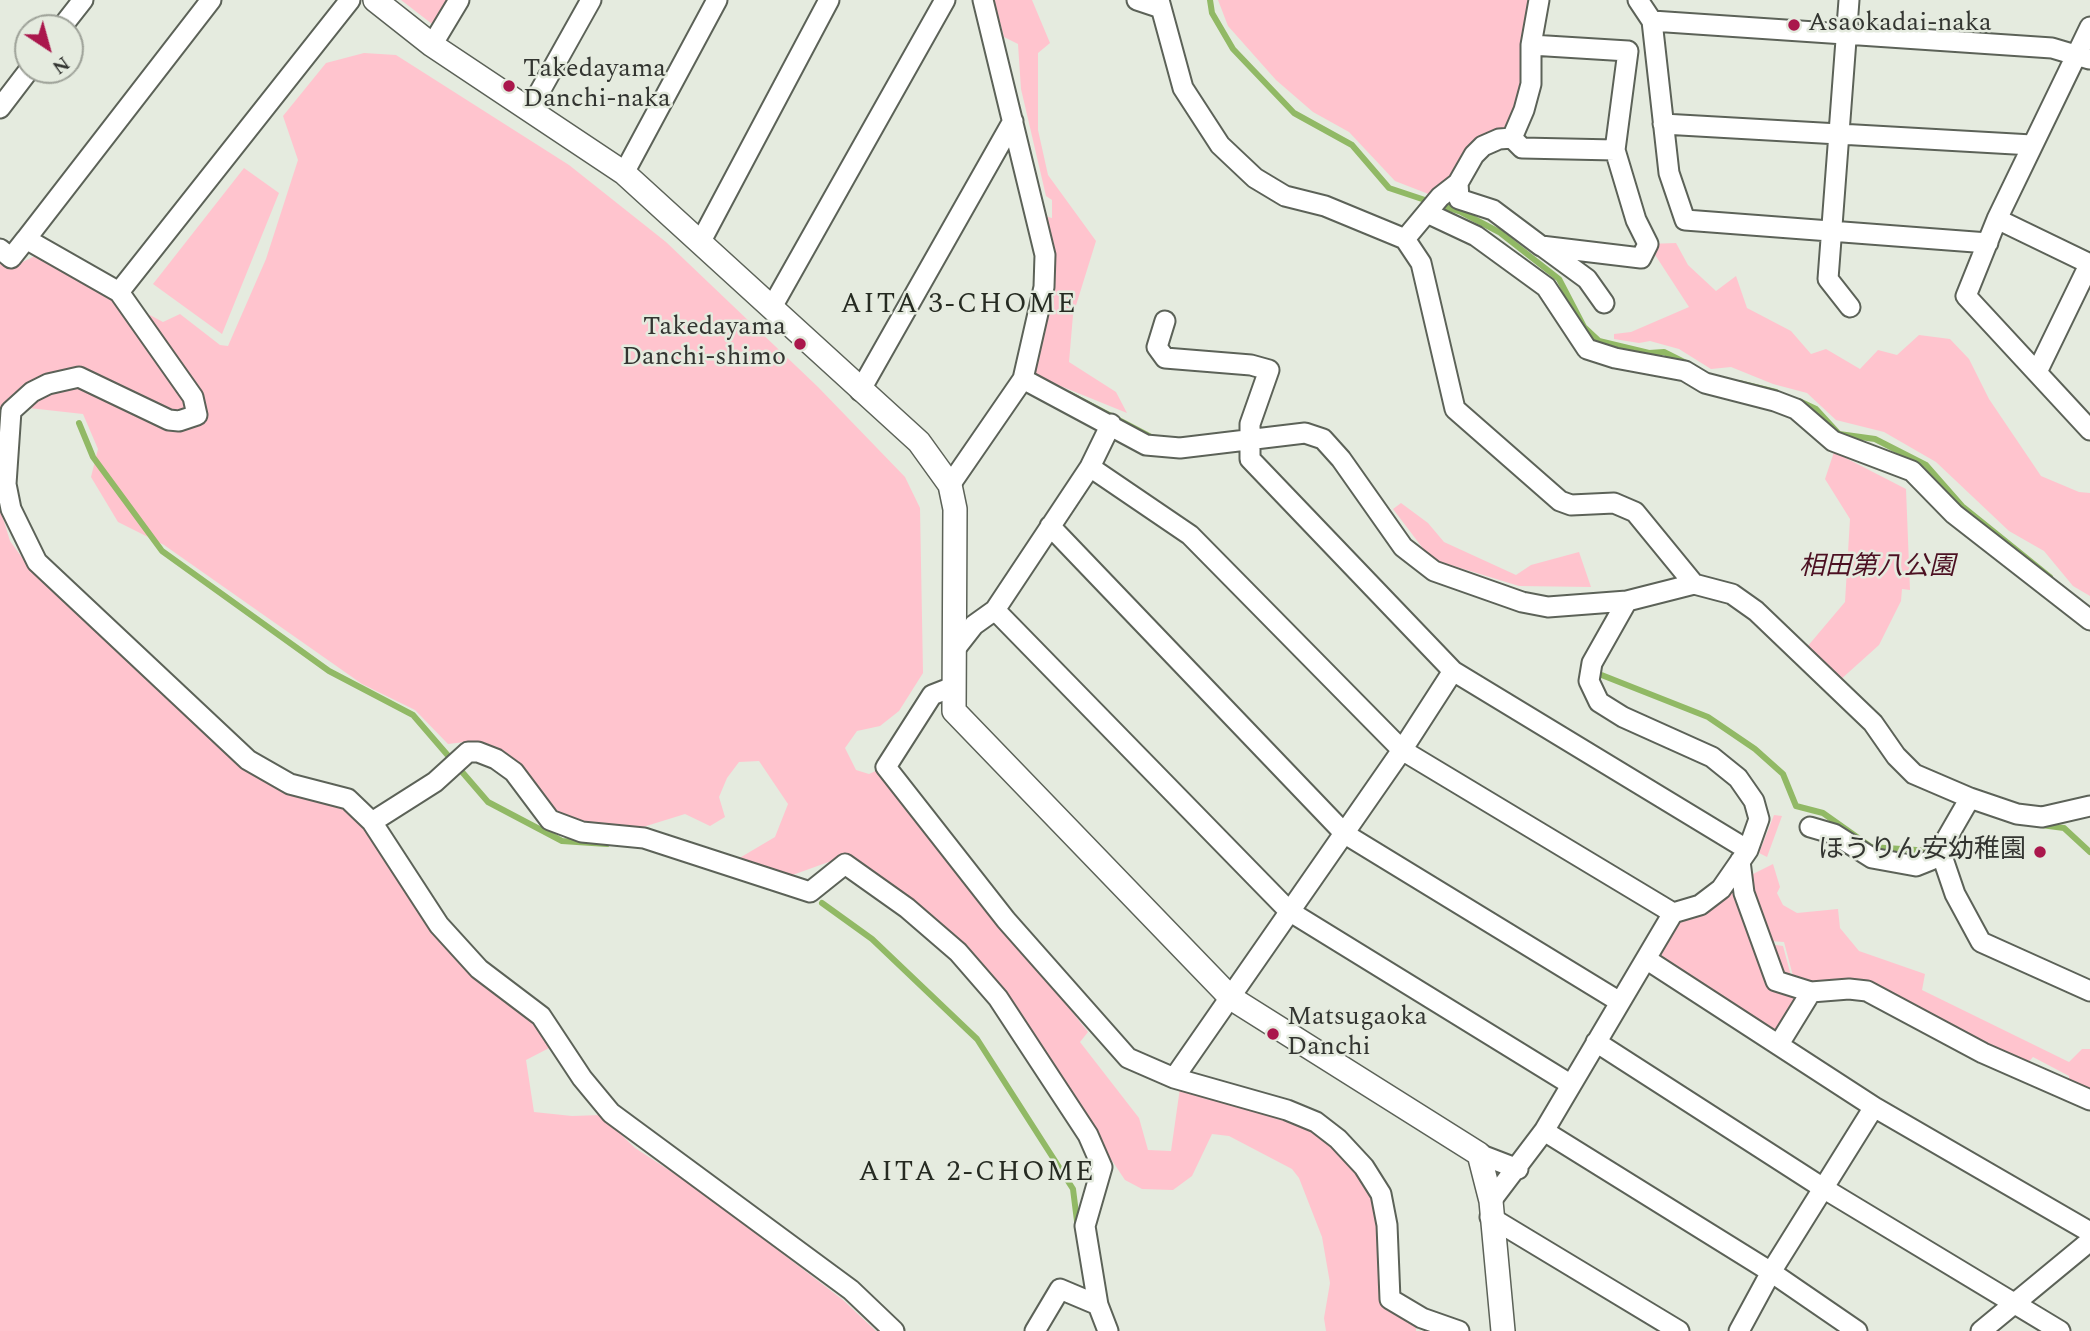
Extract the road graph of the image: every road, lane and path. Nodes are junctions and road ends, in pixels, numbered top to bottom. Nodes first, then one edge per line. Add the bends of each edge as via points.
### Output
1 (83, 0) edge
2 (211, 0) edge
3 (350, 0) edge
4 (375, 0) edge
5 (458, 0) edge
6 (591, 0) edge
7 (717, 0) edge
8 (829, 0) edge
9 (945, 0) edge
10 (983, 0) edge
11 (1138, 0) edge
12 (1539, 0) edge
13 (1637, 0) edge
14 (1849, 0) edge
15 (1160, 4) edge
16 (72, 14) edge
17 (1652, 21) junction
18 (2090, 27) edge
19 (1845, 35) junction
20 (432, 45) junction
21 (1531, 45) junction
22 (2084, 57) edge
23 (18, 84) edge
24 (0, 108) edge
25 (530, 109) junction
26 (1013, 121) junction
27 (1663, 124) junction
28 (1839, 132) junction
29 (1512, 138) junction
30 (2032, 145) junction
31 (1615, 150) junction
32 (624, 173) junction
33 (1458, 183) junction
34 (1427, 213) junction
35 (1997, 219) junction
36 (1832, 233) junction
37 (26, 239) junction
38 (1405, 239) junction
39 (701, 241) junction
40 (1988, 243) junction
41 (1541, 246) junction
42 (0, 249) edge
43 (2090, 263) edge
44 (119, 292) junction
45 (1604, 303) dead end
46 (772, 307) junction
47 (1850, 307) dead end
48 (1165, 321) dead end
49 (2037, 372) junction
50 (1023, 379) junction
51 (860, 391) junction
52 (1111, 424) junction
53 (2090, 430) edge
54 (1249, 441) junction
55 (1090, 467) junction
56 (950, 485) junction
57 (1051, 526) junction
58 (1694, 584) junction
59 (1627, 601) junction
60 (995, 610) junction
61 (2090, 620) edge
62 (956, 648) junction
63 (1453, 671) junction
64 (955, 686) junction
65 (1402, 750) junction
66 (1970, 798) junction
67 (2090, 806) edge
68 (372, 822) junction
69 (1810, 827) dead end
70 (1345, 834) junction
71 (1940, 850) junction
72 (1744, 856) junction
73 (1289, 911) junction
74 (1673, 913) junction
75 (1646, 960) junction
76 (2090, 990) edge
77 (1811, 992) junction
78 (1231, 998) junction
79 (1620, 1002) junction
80 (1596, 1042) junction
81 (1779, 1044) junction
82 (1174, 1079) junction
83 (1570, 1084) junction
84 (2090, 1100) edge
85 (1874, 1107) junction
86 (1544, 1131) junction
87 (1479, 1154) junction
88 (1518, 1169) junction
89 (1823, 1188) junction
90 (1491, 1209) junction
91 (2090, 1232) edge
92 (2090, 1241) edge
93 (1771, 1272) junction
94 (2013, 1302) junction
95 (1098, 1306) junction
96 (894, 1331) edge
97 (1035, 1331) edge
98 (1108, 1331) edge
99 (1458, 1331) edge
100 (1503, 1331) edge
101 (1679, 1331) edge
102 (1739, 1331) edge
103 (1857, 1331) edge
104 (1981, 1331) edge
105 (2060, 1331) edge

1 - 16 street
2 - 37 street
3 - 44 street
4 - 20 street
5 - 20 street
6 - 25 street
7 - 32 street
8 - 39 street
9 - 46 street
10 - 26 street
11 - 15 street
12 - 21 street
13 - 17 street
14 - 19 street
15 - 38 street via 1183,88 1220,145 1255,178 1285,196 1325,206
17 - 19 street
17 - 27 street
18 - 22 street
19 - 22 street via 2052,48
19 - 28 street
20 - 25 street
21 - 29 street via 1531,84
21 - 31 street via 1628,51
22 - 30 street
23 - 24 street
25 - 32 street
26 - 50 street via 1045,255 1044,287
26 - 51 street
27 - 28 street
27 - 36 street via 1669,173 1685,220
28 - 30 street
28 - 36 street
29 - 31 street via 1522,148
29 - 33 street via 1483,146
30 - 35 street
31 - 41 street via 1648,244 1641,258
32 - 39 street
33 - 34 street
33 - 41 street via 1459,199 1493,210
34 - 38 street
34 - 61 street via 1476,236 1546,287 1587,349 1663,365 1705,383 1775,401 1796,409 1833,440 1912,471 1954,514
35 - 40 street
35 - 43 street
36 - 40 street
36 - 47 street via 1828,279
37 - 42 street via 11,258
37 - 44 street
38 - 58 street via 1421,263 1455,409 1560,501 1571,505 1614,503 1635,512
39 - 46 street
40 - 49 street via 1966,296
41 - 45 street via 1587,279
43 - 49 street
44 - 68 street via 193,397 197,415 169,420 79,377 32,392 11,411 6,452 11,509 24,540 37,562 248,760 290,784 348,799
46 - 51 street
48 - 54 street via 1157,347 1165,358 1269,370 1250,424
49 - 53 street
50 - 52 street
50 - 56 street
51 - 56 street via 919,442
52 - 54 street via 1146,445 1180,449
52 - 55 street
54 - 59 street via 1305,433 1322,439 1403,547 1434,571 1548,607
54 - 63 street via 1250,459
55 - 57 street
55 - 65 street via 1190,536
56 - 62 street via 955,509
57 - 60 street
57 - 70 street
58 - 59 street
58 - 66 street via 1732,594 1756,611 1873,723 1914,774
59 - 72 street via 1598,648 1589,681 1599,702 1712,757 1738,778 1754,801 1759,819
60 - 62 street via 974,625
60 - 73 street
62 - 64 street
63 - 65 street
63 - 72 street
64 - 78 street via 954,711
64 - 82 street via 932,695 886,767 1006,920 1128,1058
65 - 70 street
65 - 74 street
66 - 67 street via 2042,817
66 - 71 street
68 - 95 street via 435,782 468,752 478,752 514,772 550,820 582,832 645,838 810,892 845,864 958,952 998,998 1088,1135 1102,1167 1085,1226
68 - 96 street via 439,925 479,969 541,1016 611,1113 851,1290
69 - 71 street via 1834,834 1872,858 1916,866
70 - 73 street
70 - 79 street
71 - 76 street via 1955,894 1981,942
72 - 74 street via 1721,889 1700,905
72 - 77 street via 1744,893 1776,981
73 - 78 street
73 - 83 street
74 - 75 street
75 - 79 street
75 - 81 street
77 - 81 street
77 - 84 street via 1867,991 1983,1053
78 - 82 street
78 - 87 street
79 - 80 street
80 - 83 street
80 - 89 street
81 - 85 street
82 - 99 street via 1287,1110 1316,1122 1338,1139 1381,1194 1390,1299 1422,1318
83 - 86 street
85 - 89 street
85 - 91 street
86 - 88 street
86 - 93 street
87 - 88 street
87 - 90 street
88 - 90 street
89 - 93 street
89 - 94 street
90 - 100 street
90 - 101 street
92 - 94 street
93 - 102 street
93 - 103 street
94 - 104 street
94 - 105 street
95 - 97 street via 1060,1289
95 - 98 street

